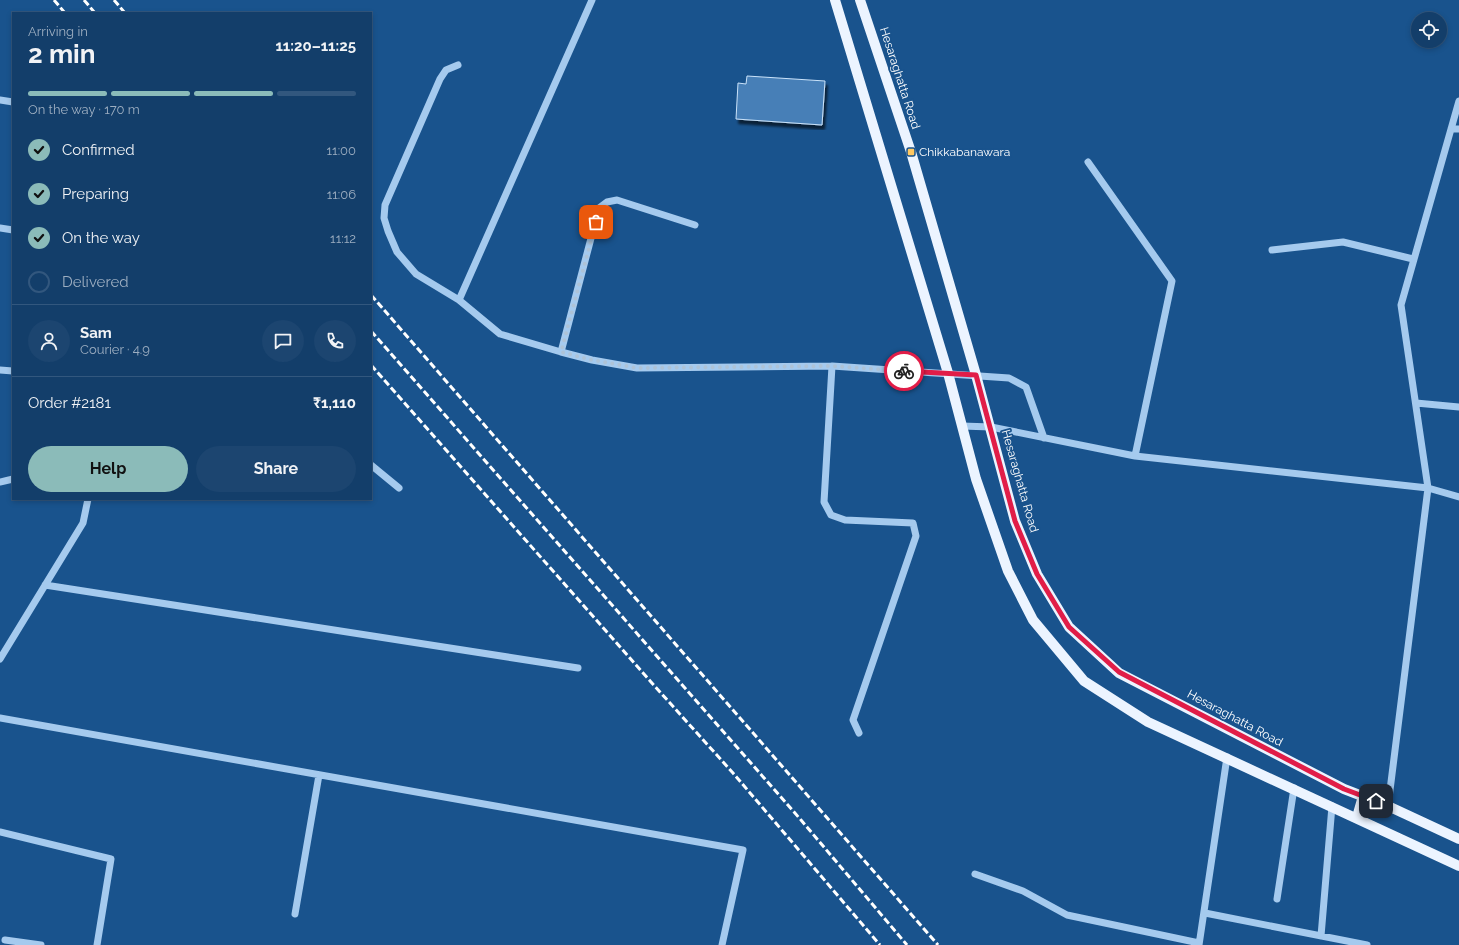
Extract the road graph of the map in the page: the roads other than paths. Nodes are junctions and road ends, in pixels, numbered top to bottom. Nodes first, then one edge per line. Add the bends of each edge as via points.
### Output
1 (592, 0) edge
2 (835, 0) edge
3 (860, 0) edge
4 (458, 65) dead end
5 (0, 100) edge
6 (1459, 101) edge
7 (12, 102) edge
8 (1451, 129) junction
9 (1459, 129) edge
10 (1088, 162) dead end
11 (695, 225) dead end
12 (0, 228) edge
13 (12, 230) edge
14 (1272, 250) dead end
15 (1413, 259) junction
16 (459, 300) junction
17 (561, 352) junction
18 (832, 366) junction
19 (0, 370) edge
20 (12, 371) edge
21 (948, 373) junction
22 (976, 375) junction
23 (1416, 403) junction
24 (1459, 407) edge
25 (962, 426) junction
26 (991, 427) junction
27 (1044, 438) junction
28 (1135, 456) junction
29 (372, 466) edge
30 (12, 478) edge
31 (0, 482) edge
32 (399, 488) dead end
33 (1428, 488) junction
34 (1459, 497) edge
35 (88, 500) edge
36 (46, 585) junction
37 (0, 659) edge
38 (578, 668) dead end
39 (0, 718) edge
40 (859, 733) dead end
41 (1227, 757) junction
42 (319, 775) junction
43 (1294, 788) junction
44 (1363, 796) junction
45 (1332, 806) junction
46 (1388, 806) junction
47 (1357, 817) junction
48 (0, 832) edge
49 (1459, 839) edge
50 (1459, 866) edge
51 (975, 874) dead end
52 (1277, 899) dead end
53 (1205, 913) junction
54 (295, 914) dead end
55 (1321, 936) junction
56 (5, 940) dead end
57 (1199, 944) edge
58 (41, 945) edge
59 (97, 945) edge
60 (722, 945) edge
61 (1367, 945) edge

1 - 16 street
2 - 21 main road
3 - 22 main road, Hesaraghatta Road via 911,152
4 - 16 street via 446,70 440,79 385,205 384,218 398,252 416,274
5 - 7 street
6 - 8 street
8 - 9 street
8 - 15 street
10 - 28 street via 1172,281
11 - 17 street via 617,200 607,202 600,208
12 - 13 street
14 - 15 street via 1343,242
15 - 23 street via 1400,305
16 - 17 street via 500,334
17 - 18 street via 637,368
18 - 21 street
18 - 40 street via 824,502 831,515 845,520 913,523 916,536 853,720
19 - 20 street
21 - 22 street
21 - 25 main road
22 - 26 main road, Hesaraghatta Road
22 - 27 street via 1009,378 1026,387
23 - 24 street
23 - 33 street
25 - 26 street
25 - 41 main road via 976,479 1008,572 1033,620 1084,681 1148,722
26 - 27 street
26 - 44 main road, Hesaraghatta Road via 1015,521 1037,574 1069,627 1119,672 1344,789
27 - 28 street
28 - 33 street
29 - 32 street
30 - 31 street
33 - 34 street
33 - 46 street
35 - 36 street via 83,523
36 - 37 street
36 - 38 street
39 - 42 street
41 - 43 main road
41 - 53 street
42 - 54 street
42 - 60 street via 743,850
43 - 45 main road
43 - 52 street
44 - 46 main road, Hesaraghatta Road
44 - 47 main road
45 - 47 main road
45 - 55 street
46 - 49 main road, Hesaraghatta Road
47 - 50 main road
48 - 59 street via 111,859
51 - 57 street via 1022,891 1067,915
53 - 55 street
53 - 57 street
55 - 61 street
56 - 58 street

